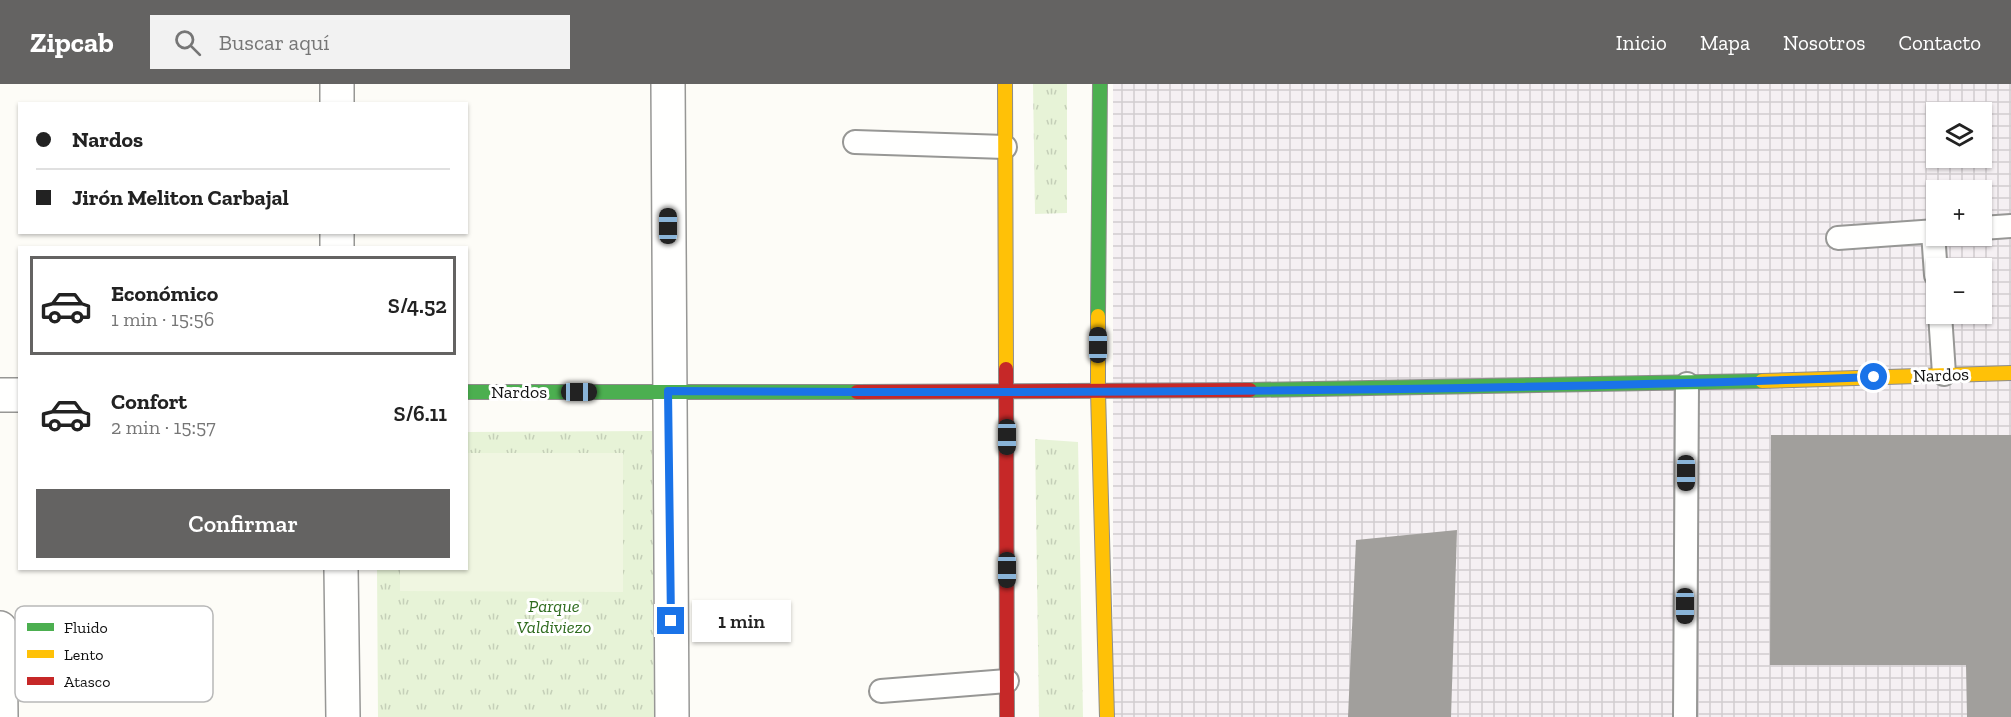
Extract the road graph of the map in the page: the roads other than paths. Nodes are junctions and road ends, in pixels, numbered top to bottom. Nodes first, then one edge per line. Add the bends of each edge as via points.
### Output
1 (337, 84) edge
2 (668, 84) edge
3 (1005, 84) edge
4 (1100, 84) edge
5 (337, 102) edge
6 (855, 142) dead end
7 (1005, 147) junction
8 (2011, 226) edge
9 (1992, 227) edge
10 (1926, 232) edge
11 (1838, 238) dead end
12 (1941, 324) edge
13 (2011, 373) edge
14 (1944, 374) junction
15 (1687, 384) junction
16 (668, 391) junction
17 (468, 392) edge
18 (1007, 392) junction
19 (1098, 392) junction
20 (0, 395) edge
21 (18, 395) edge
22 (341, 570) edge
23 (0, 628) edge
24 (1007, 681) junction
25 (880, 691) dead end
26 (1, 717) edge
27 (343, 717) edge
28 (672, 717) edge
29 (1007, 717) edge
30 (1107, 717) edge
31 (1685, 717) edge

1 - 5 street
2 - 16 street
3 - 7 street
4 - 19 street
6 - 7 lane
7 - 18 street
8 - 9 lane
10 - 11 lane
12 - 14 lane
13 - 14 street, Nardos
14 - 15 street, Nardos
15 - 19 street, Nardos
15 - 31 lane
16 - 17 street, Nardos
16 - 18 street, Nardos
16 - 28 street
18 - 19 street, Nardos
18 - 24 street
19 - 30 street
20 - 21 street
22 - 27 street
23 - 26 street
24 - 25 lane
24 - 29 street

